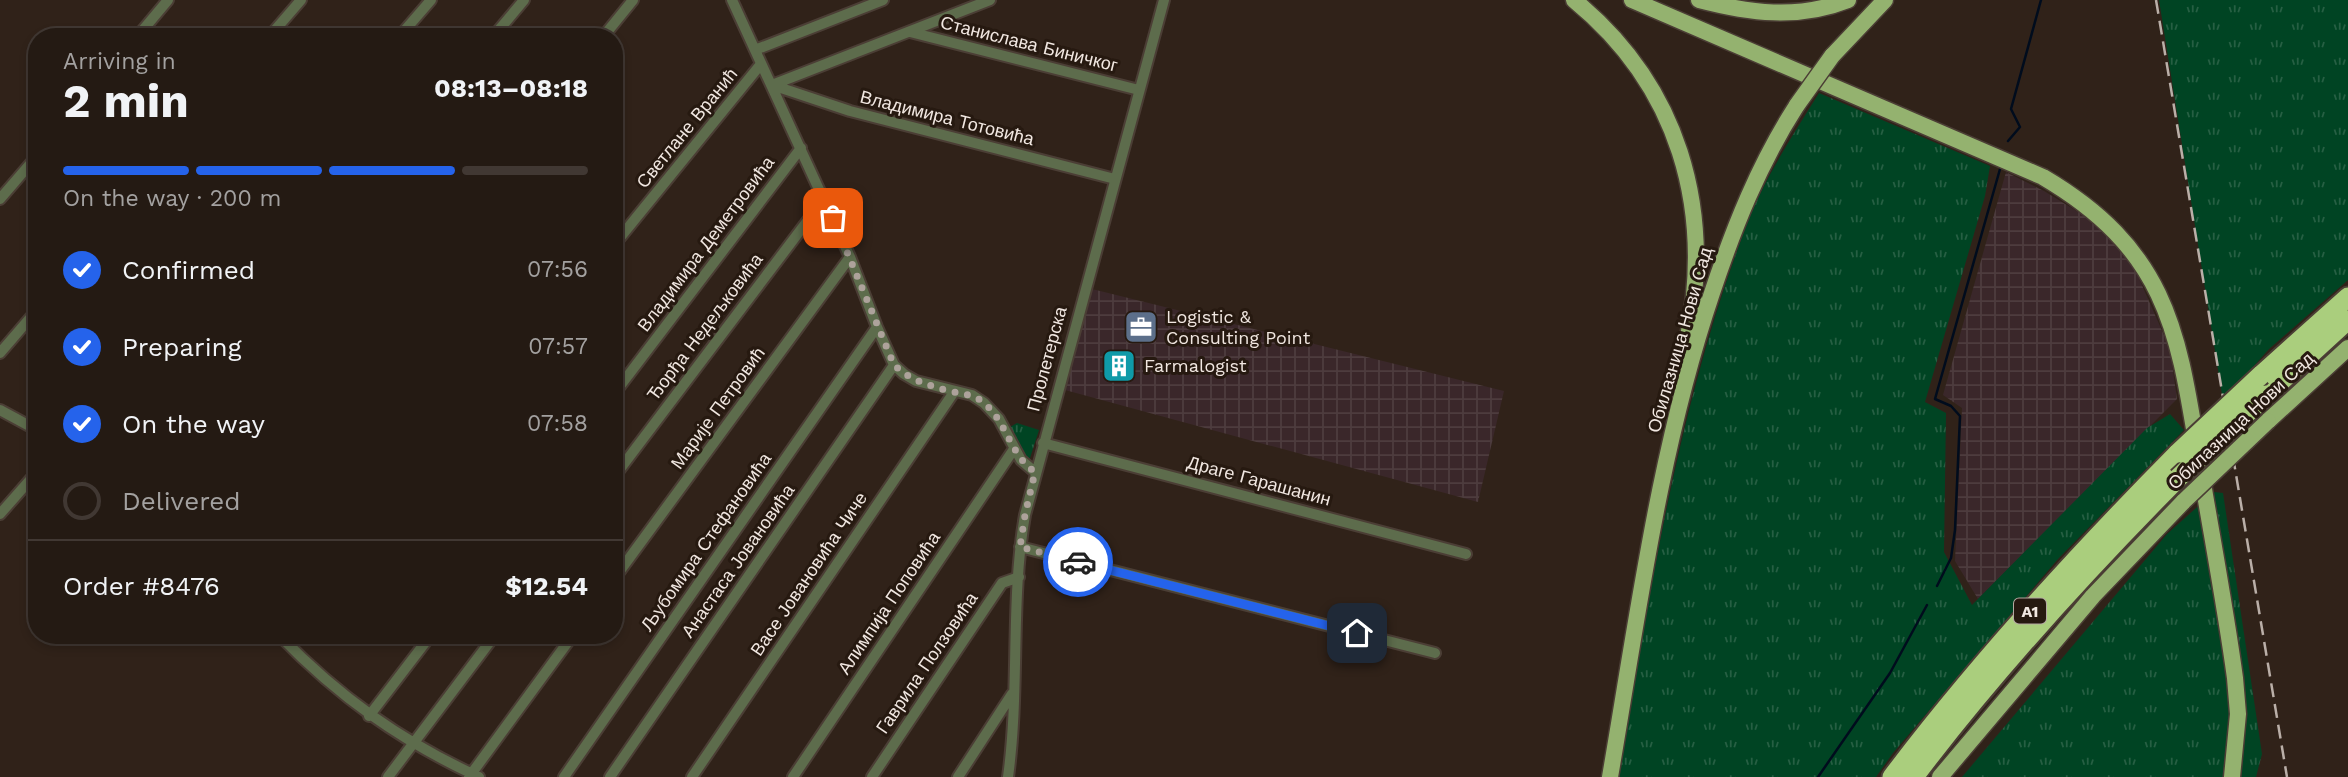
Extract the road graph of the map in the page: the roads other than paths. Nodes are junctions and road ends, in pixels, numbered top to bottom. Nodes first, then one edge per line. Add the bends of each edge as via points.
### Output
1 (168, 0) edge
2 (300, 0) edge
3 (431, 0) edge
4 (524, 0) edge
5 (632, 0) edge
6 (733, 0) edge
7 (883, 0) edge
8 (990, 0) edge
9 (1164, 0) edge
10 (1574, 0) edge
11 (1632, 0) edge
12 (1699, 0) edge
13 (1848, 0) edge
14 (1885, 0) edge
15 (145, 28) edge
16 (277, 28) edge
17 (407, 28) edge
18 (501, 28) edge
19 (610, 28) edge
20 (910, 32) junction
21 (755, 50) junction
22 (761, 64) junction
23 (772, 85) junction
24 (1139, 90) junction
25 (801, 148) junction
26 (28, 167) edge
27 (1115, 179) junction
28 (824, 199) junction
29 (0, 200) edge
30 (623, 235) edge
31 (850, 257) junction
32 (2348, 297) edge
33 (28, 320) edge
34 (2348, 320) edge
35 (877, 327) junction
36 (2348, 348) edge
37 (0, 353) edge
38 (894, 365) junction
39 (623, 382) edge
40 (1683, 384) junction
41 (954, 392) junction
42 (0, 410) edge
43 (28, 425) edge
44 (1043, 443) junction
45 (1014, 449) junction
46 (623, 465) edge
47 (1035, 472) junction
48 (28, 481) edge
49 (0, 514) edge
50 (1020, 547) junction
51 (1466, 554) dead end
52 (623, 567) edge
53 (1019, 577) junction
54 (424, 644) edge
55 (488, 644) edge
56 (567, 644) edge
57 (290, 646) edge
58 (1435, 653) dead end
59 (1013, 692) junction
60 (369, 716) junction
61 (414, 743) junction
62 (1962, 750) junction
63 (473, 776) edge
64 (388, 777) edge
65 (564, 777) edge
66 (610, 777) edge
67 (692, 777) edge
68 (793, 777) edge
69 (872, 777) edge
70 (958, 777) edge
71 (1008, 777) edge
72 (1610, 777) edge
73 (1892, 777) edge
74 (1914, 777) edge
75 (1940, 777) edge
76 (1949, 777) edge
77 (2232, 777) edge

1 - 15 street
2 - 16 street
3 - 17 street
4 - 18 street
5 - 19 street
6 - 21 street
7 - 21 street
8 - 20 street
9 - 24 street, Пролетерска
10 - 40 main road via 1609,33 1649,85 1682,157 1693,202 1697,249
11 - 77 main road via 2043,177 2082,201 2138,258 2164,306 2182,360 2236,688 2238,730
12 - 13 main road via 1771,13 1804,12
14 - 40 main road, Обилазница Нови Сад, bridge via 1832,57 1762,164 1741,210
20 - 23 street
20 - 24 street, Станислава Биничког
21 - 22 street
22 - 23 street
22 - 30 street, Светлане Вранић
23 - 25 street
23 - 27 street, Владимира Тотовића via 850,111
24 - 27 street, Пролетерска
25 - 28 street
25 - 39 street, Владимира Деметровића
26 - 29 street
27 - 44 street, Пролетерска
28 - 31 street
28 - 46 street, Ђорђа Недељковића
31 - 35 street
31 - 52 street, Марије Петровић
32 - 73 highway, A1, bridge via 2178,453 2071,564
33 - 37 street
34 - 74 highway, A1, bridge via 2119,538
35 - 38 street
35 - 65 street, Љубомира Стефановића
36 - 62 main road, Обилазница Нови Сад, bridge via 2183,501 2093,596
38 - 41 street via 916,380
38 - 66 street, Анастаса Јовановића
40 - 72 main road, Обилазница Нови Сад
41 - 45 street via 984,402
41 - 67 street, Васе Јовановића Чиче
42 - 43 street
44 - 47 street, Пролетерска
44 - 51 street, Драге Гарашанин
45 - 47 street
45 - 68 street, Алимпија Поповића
47 - 50 street, Пролетерска
48 - 49 street
50 - 53 street, Пролетерска
50 - 58 street
53 - 59 street, Пролетерска
53 - 69 street, Гаврила Ползовића via 1002,583
54 - 60 street
55 - 61 street
56 - 63 street
57 - 60 street
59 - 70 street
59 - 71 street, Пролетерска
60 - 61 street
61 - 63 street
61 - 64 street
62 - 75 main road, Обилазница Нови Сад
62 - 76 main road

